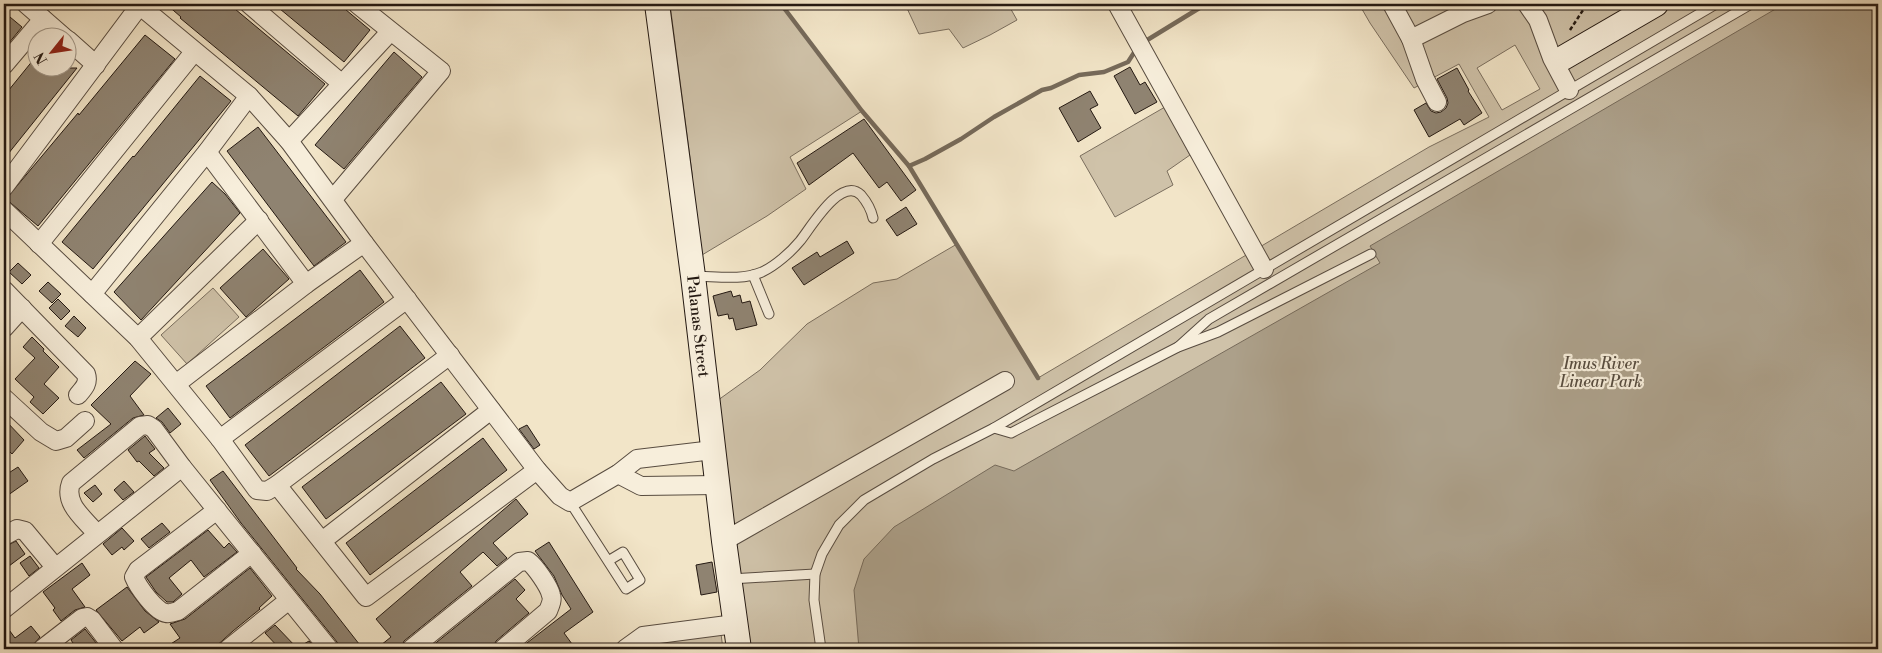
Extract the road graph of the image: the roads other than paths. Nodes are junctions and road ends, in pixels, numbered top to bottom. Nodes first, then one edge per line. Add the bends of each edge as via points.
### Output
1 (26, 4) edge
2 (249, 4) edge
3 (357, 4) edge
4 (657, 4) edge
5 (1117, 4) edge
6 (1392, 4) edge
7 (1488, 4) edge
8 (1527, 4) edge
9 (1656, 4) edge
10 (1716, 4) edge
11 (1751, 4) edge
12 (139, 5) edge
13 (43, 19) junction
14 (53, 28) edge
15 (390, 32) junction
16 (1412, 39) junction
17 (78, 49) edge
18 (194, 52) junction
19 (1564, 58) dead end
20 (96, 64) junction
21 (4, 65) edge
22 (341, 83) junction
23 (1569, 90) junction
24 (249, 96) junction
25 (1437, 102) dead end
26 (289, 141) junction
27 (206, 152) junction
28 (4, 187) edge
29 (333, 199) junction
30 (4, 210) edge
31 (873, 218) dead end
32 (259, 220) junction
33 (364, 243) junction
34 (40, 244) junction
35 (1370, 254) dead end
36 (1264, 269) junction
37 (753, 275) junction
38 (693, 276) junction
39 (306, 284) junction
40 (4, 290) edge
41 (92, 294) junction
42 (407, 300) junction
43 (22, 308) junction
44 (769, 314) dead end
45 (4, 328) edge
46 (138, 338) junction
47 (1178, 347) junction
48 (450, 356) junction
49 (1005, 381) dead end
50 (176, 384) junction
51 (78, 395) dead end
52 (4, 398) edge
53 (491, 410) junction
54 (85, 421) dead end
55 (994, 428) junction
56 (220, 439) junction
57 (713, 450) junction
58 (182, 466) junction
59 (536, 470) junction
60 (618, 474) junction
61 (277, 485) junction
62 (717, 485) junction
63 (570, 502) junction
64 (216, 510) junction
65 (97, 534) junction
66 (4, 536) edge
67 (322, 541) junction
68 (724, 541) junction
69 (252, 553) junction
70 (608, 561) dead end
71 (55, 567) junction
72 (815, 574) junction
73 (729, 579) junction
74 (289, 600) junction
75 (4, 609) edge
76 (736, 624) junction
77 (236, 647) edge
78 (42, 649) edge
79 (114, 649) edge
80 (329, 649) edge
81 (411, 649) edge
82 (503, 649) edge
83 (625, 649) edge
84 (739, 649) edge
85 (821, 649) edge

1 - 13 street
2 - 22 street
3 - 15 street
4 - 38 main road, Palanas Street
5 - 36 street
6 - 16 street
7 - 16 street
8 - 23 street via 1538,20 1552,58
9 - 19 main road
10 - 23 lane
11 - 47 lane via 1209,319
12 - 18 street
12 - 20 street
13 - 14 street
13 - 21 street
15 - 22 street
15 - 29 street via 441,71
16 - 25 street via 1425,79
17 - 20 street
18 - 24 street
18 - 34 street
20 - 28 street
22 - 26 street
23 - 36 lane
24 - 26 street
24 - 27 street
26 - 29 street
27 - 32 street
27 - 41 street
29 - 33 street
30 - 34 street
31 - 37 lane via 859,193 850,191 839,195 818,216 800,242 776,263
32 - 39 street
32 - 46 street
33 - 39 street
33 - 42 street
34 - 41 street
35 - 47 lane via 1218,332
36 - 55 lane
37 - 38 lane
37 - 44 lane
38 - 57 main road, Palanas Street
39 - 50 street
40 - 43 street
41 - 46 street
42 - 48 street
42 - 56 street
43 - 45 street
43 - 51 street via 86,374 88,380
46 - 50 street
47 - 55 lane via 1010,432
48 - 53 street
48 - 61 street
49 - 68 street
50 - 56 street
52 - 54 street via 41,432 56,441 66,438
53 - 59 street
53 - 67 street
55 - 72 lane via 933,458 864,500 839,525 822,554
56 - 61 street via 257,490 267,491
57 - 60 street via 637,459
57 - 62 main road, Palanas Street
58 - 64 street
58 - 65 street
58 - 65 street via 154,429 148,425 140,426 71,483 67,492 70,502
59 - 63 street
59 - 67 street via 366,597
60 - 62 street via 641,486
60 - 63 street
61 - 67 street
62 - 68 main road, Palanas Street
63 - 70 lane
64 - 69 street
64 - 69 street via 138,570 134,578 137,585 160,611 168,614 178,611
65 - 71 street
66 - 71 street via 17,528 25,531
68 - 73 main road, Palanas Street
69 - 74 street
71 - 75 street
72 - 73 lane
72 - 85 lane via 814,600
73 - 76 main road, Palanas Street
74 - 77 street
74 - 80 street
76 - 83 street via 643,636
76 - 84 main road, Palanas Street
78 - 79 street via 87,617
81 - 82 street via 519,562 528,561 534,565 551,595 551,604 548,611

